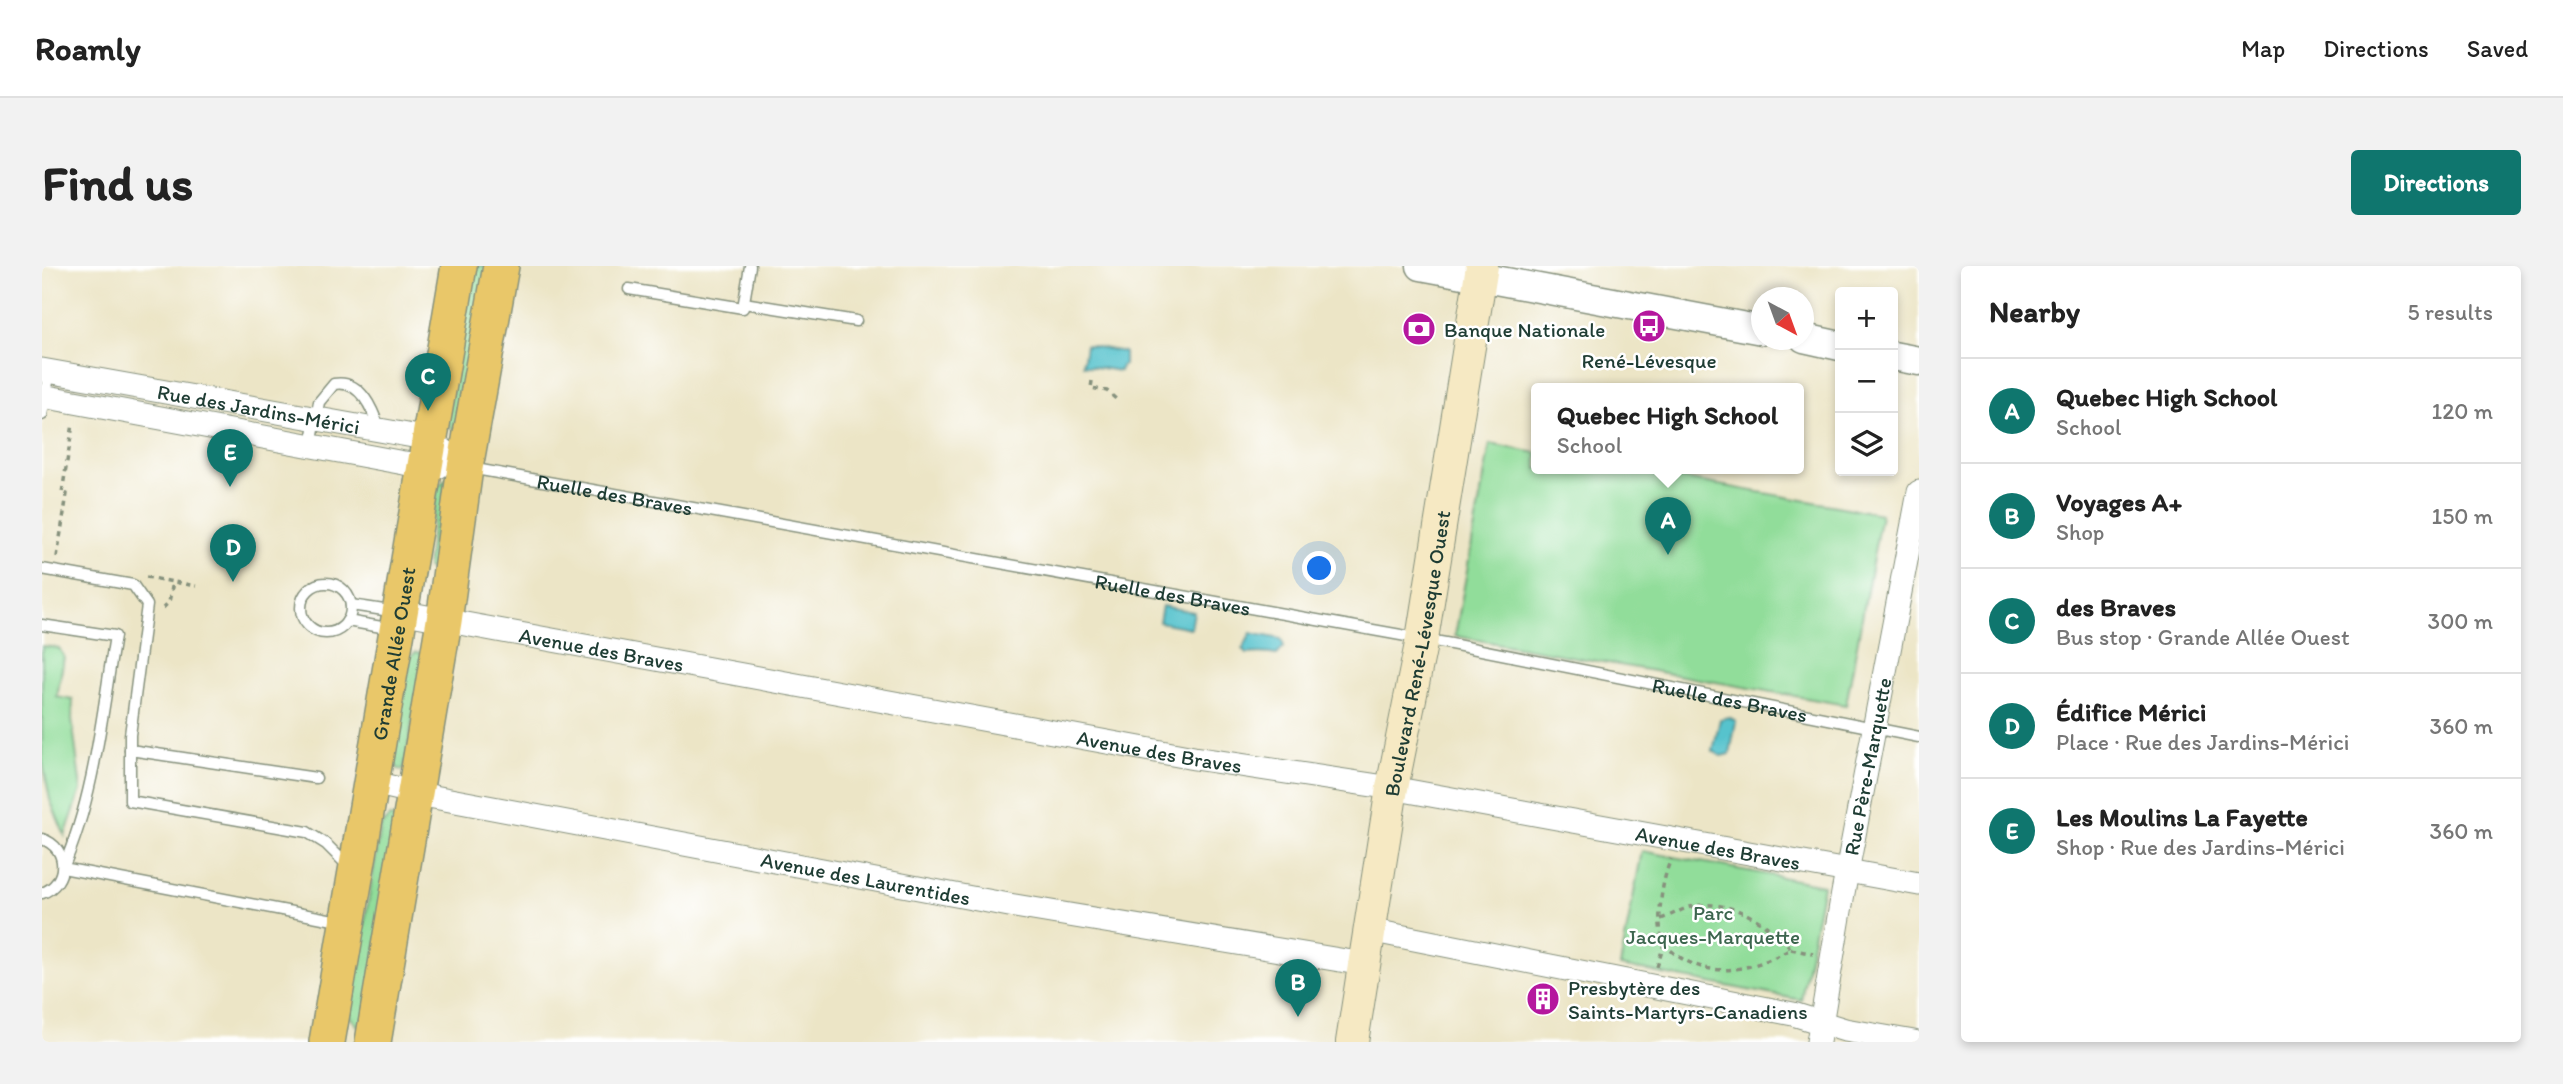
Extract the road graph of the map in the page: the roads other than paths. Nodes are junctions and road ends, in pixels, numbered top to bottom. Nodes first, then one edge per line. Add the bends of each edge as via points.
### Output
1 (458, 266) edge
2 (501, 266) edge
3 (749, 266) edge
4 (1421, 266) edge
5 (1481, 271) edge
6 (629, 289) dead end
7 (744, 303) junction
8 (856, 321) dead end
9 (1751, 328) edge
10 (1814, 340) edge
11 (1835, 345) edge
12 (1898, 357) edge
13 (1919, 361) edge
14 (46, 371) edge
15 (215, 402) junction
16 (43, 403) edge
17 (315, 420) junction
18 (211, 428) junction
19 (380, 431) junction
20 (311, 446) junction
21 (428, 453) junction
22 (466, 468) junction
23 (1919, 492) edge
24 (42, 569) edge
25 (351, 605) junction
26 (1908, 605) edge
27 (347, 621) junction
28 (398, 621) junction
29 (444, 621) junction
30 (42, 625) edge
31 (1422, 639) junction
32 (1876, 728) junction
33 (1919, 737) edge
34 (130, 750) junction
35 (316, 778) dead end
36 (369, 782) junction
37 (1392, 788) junction
38 (416, 793) junction
39 (42, 839) edge
40 (63, 868) junction
41 (1848, 871) junction
42 (355, 872) junction
43 (1919, 884) edge
44 (42, 893) edge
45 (346, 923) junction
46 (1369, 930) junction
47 (1364, 964) junction
48 (1819, 1032) edge
49 (332, 1041) edge
50 (373, 1042) edge
51 (1352, 1042) edge
52 (1914, 1042) edge

1 - 21 main road, Grande Allée Ouest
2 - 22 main road
3 - 7 lane
4 - 5 street
5 - 9 street
5 - 31 main road, Boulevard René-Lévesque Ouest
6 - 7 lane via 743,308
7 - 8 lane
10 - 11 street
12 - 13 street
14 - 15 street, Rue des Jardins-Mérici
14 - 16 lane
15 - 17 street, Rue des Jardins-Mérici
15 - 18 lane
16 - 18 street, Rue des Jardins-Mérici
17 - 19 street, Rue des Jardins-Mérici
17 - 19 lane via 326,390 343,382 368,401
17 - 20 lane
18 - 20 street, Rue des Jardins-Mérici
19 - 21 street, Rue des Jardins-Mérici
20 - 21 street, Rue des Jardins-Mérici
21 - 22 street, Rue des Jardins-Mérici
21 - 28 main road, Grande Allée Ouest
22 - 29 main road
22 - 31 lane, Ruelle des Braves
23 - 26 street, Rue Père-Marquette
24 - 34 lane via 133,585 147,606
25 - 27 lane
25 - 27 lane via 344,590 330,583 314,586 303,598 305,621 318,631 334,631
25 - 28 lane
26 - 32 street, Rue Père-Marquette
27 - 28 lane
28 - 29 street, Avenue des Braves
28 - 36 main road, Grande Allée Ouest
29 - 37 street, Avenue des Braves via 1194,758
29 - 38 main road
30 - 40 lane via 115,636 87,799
31 - 32 lane, Ruelle des Braves
31 - 37 main road, Boulevard René-Lévesque Ouest
32 - 33 lane, Ruelle des Braves
32 - 41 street, Rue Père-Marquette
34 - 35 lane
34 - 42 lane via 130,801 307,832
36 - 38 street, Avenue des Laurentides
36 - 42 main road, Grande Allée Ouest
37 - 41 street, Avenue des Braves
37 - 46 main road, Boulevard René-Lévesque Ouest
38 - 47 street, Avenue des Laurentides via 995,902
38 - 50 main road
39 - 40 lane via 59,851
40 - 44 lane via 56,885
40 - 45 lane
41 - 43 street, Avenue des Braves
41 - 48 street, Rue Père-Marquette
42 - 45 main road, Grande Allée Ouest
45 - 49 main road, Grande Allée Ouest
46 - 47 main road, Boulevard René-Lévesque Ouest
46 - 48 street via 1651,985
47 - 51 main road, Boulevard René-Lévesque Ouest
48 - 52 street via 1845,1030

